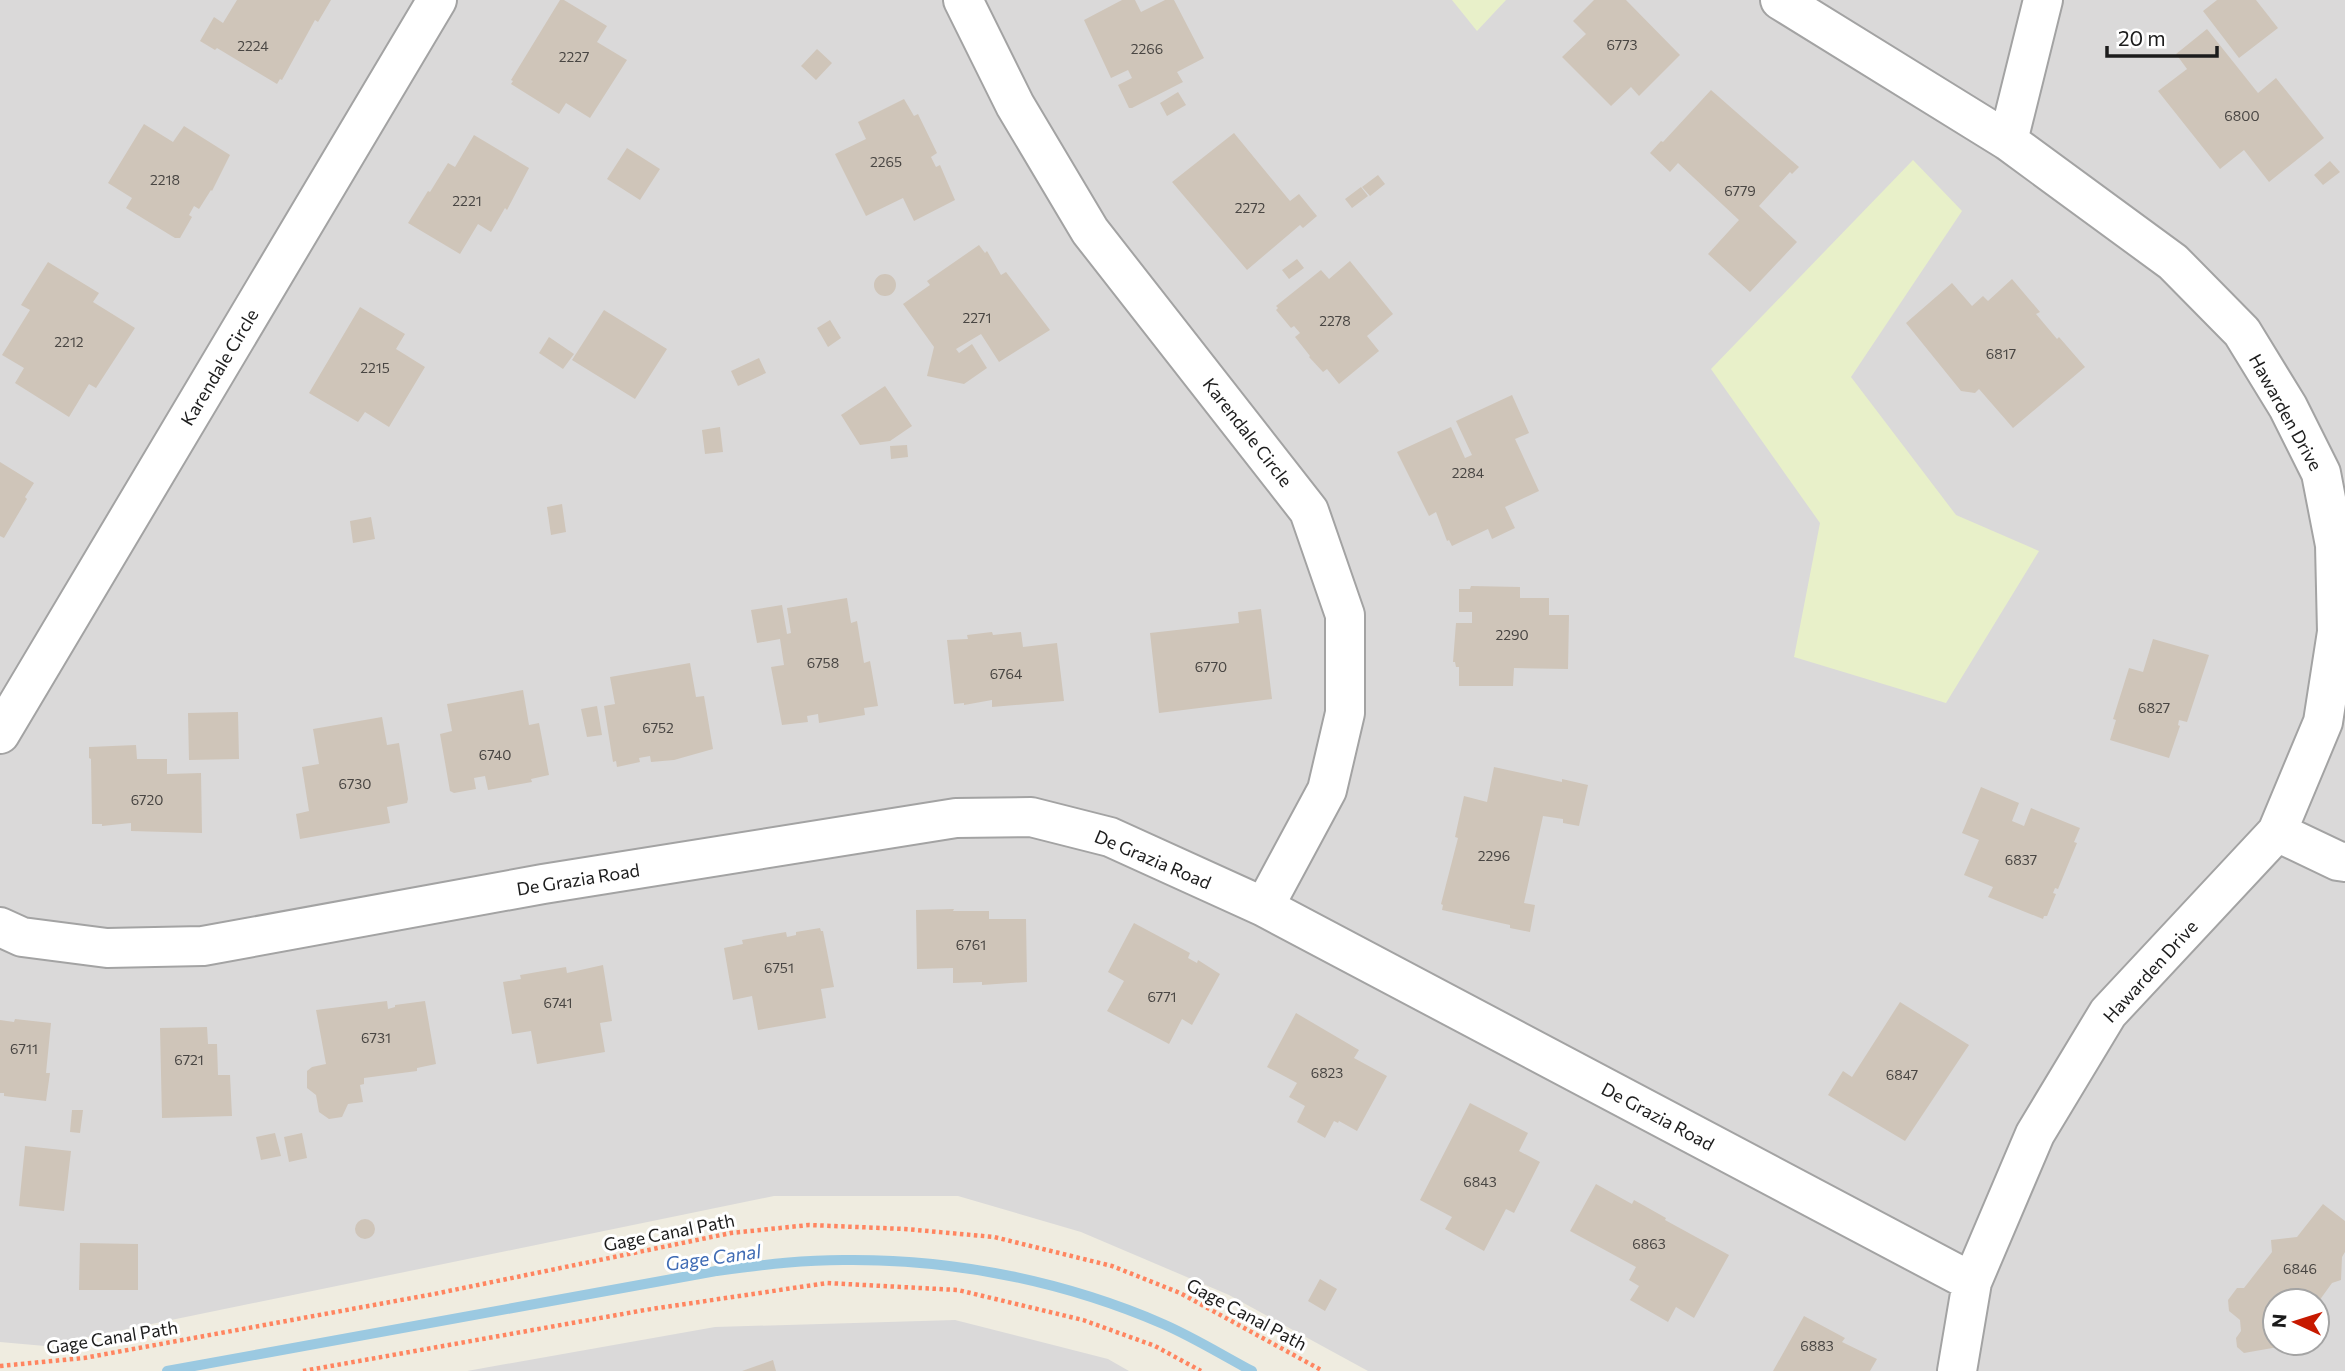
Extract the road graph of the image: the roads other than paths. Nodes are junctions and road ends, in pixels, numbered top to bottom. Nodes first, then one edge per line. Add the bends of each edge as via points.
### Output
1 (437, 0) edge
2 (963, 0) edge
3 (1780, 0) edge
4 (2043, 0) edge
5 (2008, 141) junction
6 (0, 734) edge
7 (2277, 832) junction
8 (2345, 862) edge
9 (1264, 907) junction
10 (0, 927) edge
11 (1972, 1282) junction
12 (1956, 1371) edge

1 - 6 street, Karendale Circle
2 - 9 street, Karendale Circle via 1015,105 1090,231 1309,511 1345,615 1345,713 1328,790
3 - 5 street, Hawarden Drive
4 - 5 street
5 - 7 street, Hawarden Drive via 2173,262 2242,332 2320,472 2335,545 2336,632 2323,722
7 - 8 street
7 - 11 street, Hawarden Drive via 2108,1013 2035,1134
9 - 10 street, De Grazia Road via 1110,836 1031,817 956,818 543,884 203,946 107,948 22,937
9 - 11 street, De Grazia Road
11 - 12 street, Hawarden Drive

